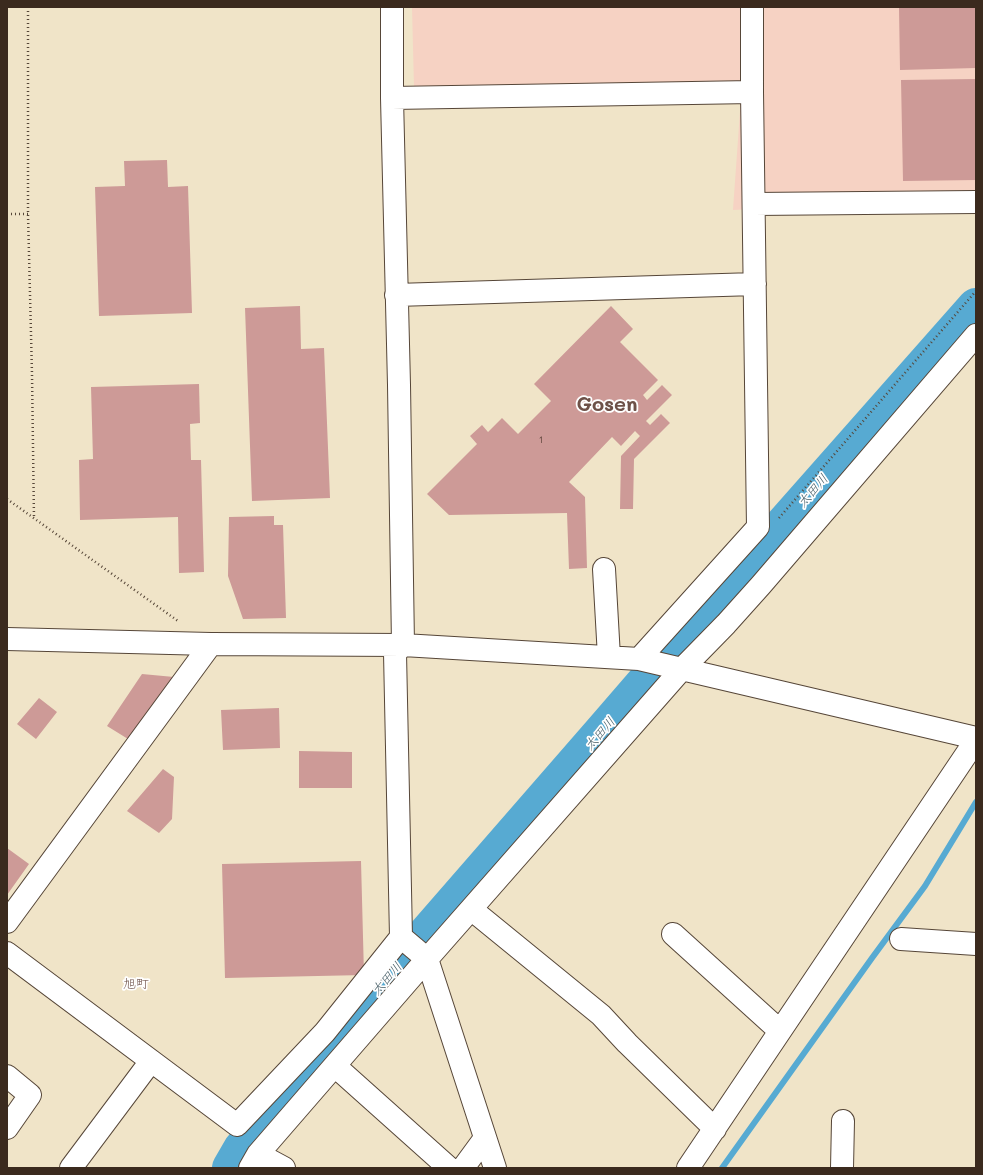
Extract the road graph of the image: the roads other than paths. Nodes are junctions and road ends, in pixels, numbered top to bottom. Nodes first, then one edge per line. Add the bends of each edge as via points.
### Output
1 (392, 7) edge
2 (752, 7) edge
3 (752, 92) junction
4 (392, 98) junction
5 (976, 202) edge
6 (754, 204) junction
7 (755, 284) junction
8 (396, 295) junction
9 (976, 335) edge
10 (604, 569) dead end
11 (7, 640) edge
12 (211, 644) junction
13 (403, 645) junction
14 (609, 657) junction
15 (639, 659) junction
16 (681, 670) junction
17 (976, 739) edge
18 (471, 909) junction
19 (7, 922) edge
20 (673, 934) dead end
21 (401, 937) junction
22 (901, 939) dead end
23 (976, 944) edge
24 (8, 955) edge
25 (426, 959) junction
26 (780, 1032) junction
27 (151, 1061) junction
28 (335, 1066) junction
29 (7, 1076) edge
30 (843, 1121) dead end
31 (7, 1128) edge
32 (714, 1129) junction
33 (485, 1138) junction
34 (254, 1161) edge
35 (71, 1168) edge
36 (284, 1168) edge
37 (448, 1168) edge
38 (463, 1168) edge
39 (495, 1168) edge
40 (688, 1168) edge
41 (842, 1168) edge

1 - 4 street
2 - 3 street
3 - 4 street
3 - 6 street
4 - 8 street
5 - 6 street
6 - 7 street
7 - 8 street
7 - 15 street via 758,527
8 - 13 street
9 - 16 street via 756,590
10 - 14 street
11 - 12 street
12 - 13 street
12 - 19 street
13 - 14 street
13 - 21 street via 395,653
14 - 15 street
15 - 16 street
16 - 17 street
16 - 18 street
17 - 26 street
18 - 25 street
18 - 32 street via 601,1015
20 - 26 street
21 - 25 street
21 - 27 street via 325,1032 237,1125
22 - 23 street
24 - 27 street
25 - 28 street
25 - 33 street
26 - 32 street
27 - 35 street
28 - 34 street
28 - 37 street
29 - 31 street via 30,1095
30 - 41 street
32 - 40 street
33 - 38 street
33 - 39 street
34 - 36 street

